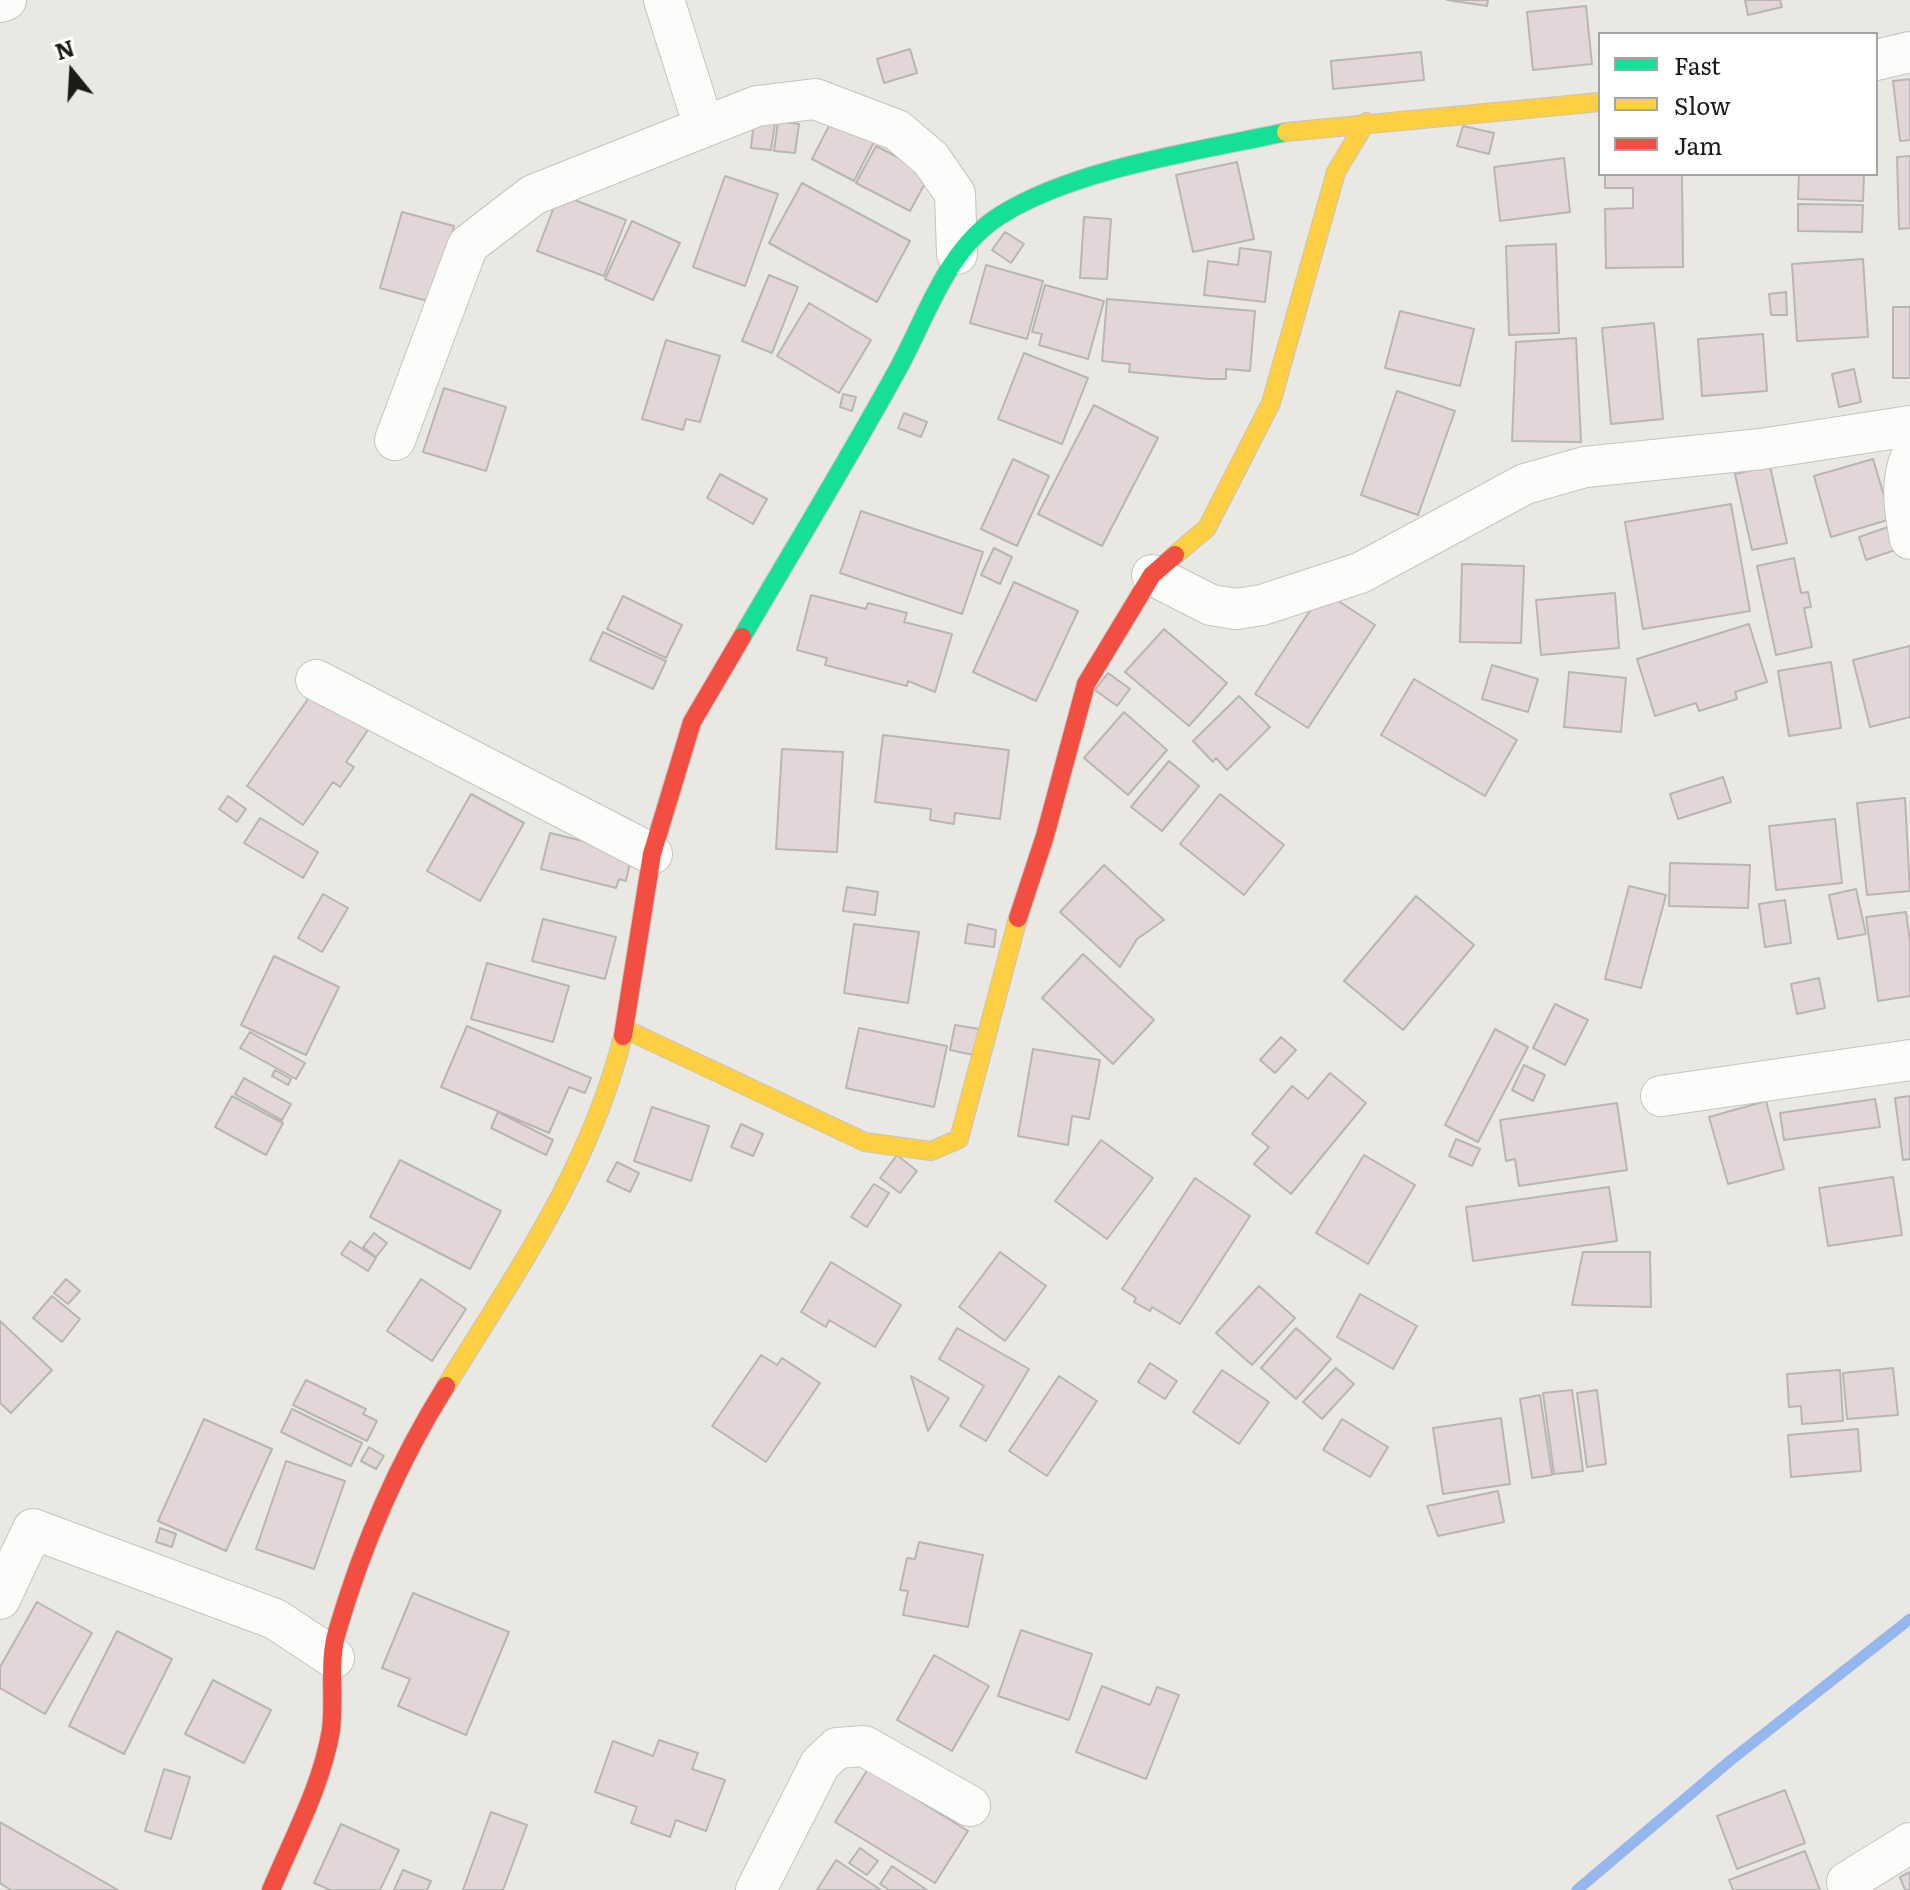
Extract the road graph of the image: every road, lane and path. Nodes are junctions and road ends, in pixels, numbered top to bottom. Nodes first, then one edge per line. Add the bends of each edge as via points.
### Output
1 (6, 0) edge
2 (664, 0) edge
3 (0, 2) edge
4 (1910, 52) edge
5 (1878, 60) edge
6 (1598, 102) edge
7 (1366, 122) junction
8 (704, 127) junction
9 (957, 254) junction
10 (1910, 426) edge
11 (395, 440) dead end
12 (1910, 459) edge
13 (1910, 539) edge
14 (1152, 575) junction
15 (316, 680) dead end
16 (652, 854) junction
17 (625, 1029) junction
18 (1910, 1060) edge
19 (1661, 1096) dead end
20 (0, 1599) edge
21 (334, 1658) junction
22 (970, 1806) dead end
23 (1910, 1843) edge
24 (271, 1890) edge
25 (756, 1890) edge
26 (1849, 1890) edge

1 - 3 street
2 - 8 street
4 - 5 street
6 - 7 street
7 - 9 street via 1250,139 1064,186 1000,215
7 - 14 street via 1336,172 1271,403 1207,528
8 - 9 street via 757,106 815,99 897,130 931,159 955,194
8 - 11 street via 533,195 468,245
9 - 16 street via 898,369 692,722
10 - 14 street via 1761,449 1585,467 1525,484 1360,573 1262,605 1211,605
12 - 13 street via 1904,506
14 - 17 street via 1086,684 1007,951 959,1139 931,1151 865,1142
15 - 16 street
16 - 17 street
17 - 21 street via 609,1093 560,1202 415,1435 336,1635
18 - 19 street
20 - 21 street via 33,1529 275,1619
21 - 24 street via 324,1763
22 - 25 street via 864,1746 837,1748 820,1764
23 - 26 street via 1847,1882

